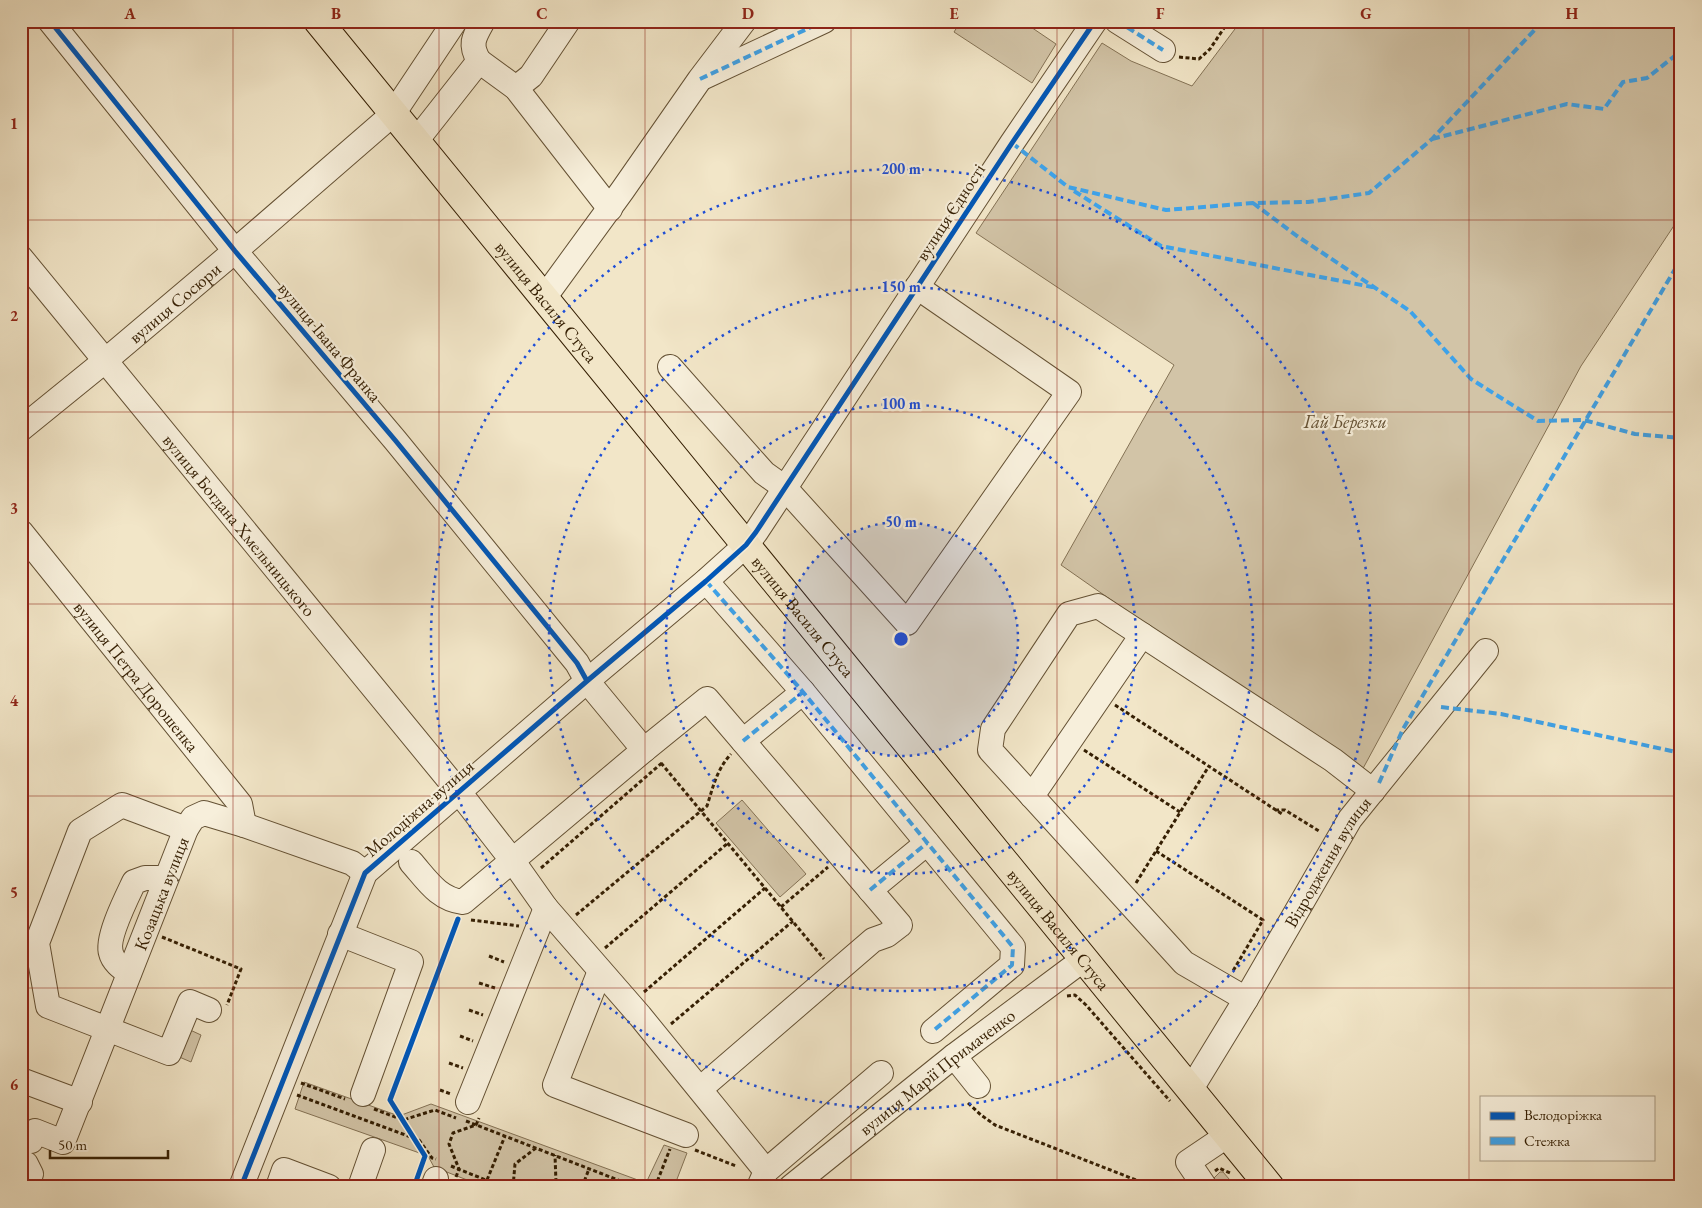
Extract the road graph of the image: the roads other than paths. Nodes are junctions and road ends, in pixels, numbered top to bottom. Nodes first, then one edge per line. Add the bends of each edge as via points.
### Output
1 (50, 21) edge
2 (318, 21) edge
3 (455, 21) edge
4 (484, 21) edge
5 (568, 21) edge
6 (744, 21) edge
7 (824, 21) edge
8 (1095, 21) edge
9 (1117, 21) edge
10 (1162, 50) road end
11 (479, 61) junction
12 (700, 79) junction
13 (516, 88) junction
14 (393, 114) junction
15 (416, 141) junction
16 (610, 209) junction
17 (236, 251) junction
18 (21, 258) edge
19 (917, 287) junction
20 (544, 298) junction
21 (106, 360) junction
22 (670, 367) dead end
23 (21, 429) edge
24 (785, 488) junction
25 (21, 532) edge
26 (746, 544) junction
27 (706, 581) junction
28 (1142, 634) junction
29 (1486, 651) dead end
30 (587, 681) junction
31 (803, 692) junction
32 (744, 741) junction
33 (653, 756) junction
34 (1372, 791) junction
35 (459, 792) junction
36 (1032, 796) junction
37 (244, 824) junction
38 (186, 829) junction
39 (928, 843) junction
40 (512, 860) junction
41 (411, 862) dead end
42 (365, 873) junction
43 (166, 878) junction
44 (870, 890) junction
45 (542, 919) junction
46 (340, 934) junction
47 (1084, 959) junction
48 (601, 960) junction
49 (129, 973) junction
50 (990, 983) junction
51 (1246, 999) junction
52 (209, 1010) road end
53 (1014, 1012) junction
54 (107, 1028) junction
55 (933, 1031) dead end
56 (954, 1056) junction
57 (881, 1073) dead end
58 (21, 1080) edge
59 (700, 1089) junction
60 (971, 1091) road end
61 (1183, 1098) junction
62 (462, 1099) road end
63 (359, 1100) road end
64 (80, 1102) junction
65 (1228, 1135) junction
66 (31, 1141) dead end
67 (683, 1142) road end
68 (373, 1150) dead end
69 (762, 1179) edge
70 (241, 1187) edge
71 (278, 1187) edge
72 (329, 1187) edge
73 (360, 1187) edge
74 (791, 1187) edge
75 (1205, 1187) edge
76 (1270, 1187) edge

1 - 17 street, вулиця Івана Франка
2 - 14 main road, вулиця Василя Стуса
3 - 14 street, вулиця Сосюри
4 - 11 street via 472,45
5 - 13 street via 531,76
6 - 12 street
7 - 12 street
8 - 19 street, вулиця Єдності
9 - 10 street
11 - 13 street
11 - 15 street
12 - 16 street
13 - 16 street
14 - 15 main road, вулиця Василя Стуса
14 - 17 street, вулиця Сосюри
15 - 20 main road, вулиця Василя Стуса
16 - 20 street
17 - 21 street, вулиця Сосюри
17 - 30 street, вулиця Івана Франка via 395,440 577,663
18 - 21 street, вулиця Богдана Хмельницького
19 - 24 street, вулиця Єдності
19 - 24 street via 1069,392 907,623
20 - 26 main road, вулиця Василя Стуса
21 - 23 street, вулиця Сосюри
21 - 35 street, вулиця Богдана Хмельницького
22 - 24 street via 764,473
24 - 26 street, вулиця Єдності
25 - 37 street, вулиця Петра Дорошенка via 240,804
26 - 27 street, Молодіжна вулиця
26 - 47 main road, вулиця Василя Стуса
27 - 30 street, Молодіжна вулиця
27 - 31 street
28 - 34 street via 1333,760
28 - 36 street
28 - 36 street via 1098,606 1069,614 993,729 990,750
29 - 34 street, Відродження вулиця
30 - 33 street, вулиця Івана Франка
30 - 35 street, Молодіжна вулиця
31 - 32 street
31 - 39 street
32 - 33 street via 708,699
32 - 44 street
33 - 40 street
34 - 51 street, Відродження вулиця via 1350,819
35 - 40 street, вулиця Богдана Хмельницького
35 - 42 street, Молодіжна вулиця
36 - 51 street via 1184,963
37 - 38 street, Козацька вулиця via 204,813 193,818
37 - 42 street, Козацька вулиця via 352,863
38 - 43 street, Козацька вулиця
38 - 54 street via 122,805 80,831 37,943 48,1006
39 - 44 street
39 - 50 street via 1013,947 1012,965
40 - 41 street via 463,902 442,896
40 - 45 street, вулиця Богдана Хмельницького via 526,881
42 - 46 street, Молодіжна вулиця
43 - 49 street, Козацька вулиця
43 - 49 street via 145,878 134,882 110,940 114,959
44 - 59 street via 900,925 873,940
45 - 48 street, вулиця Богдана Хмельницького via 562,926
45 - 62 street
46 - 63 street via 411,962
46 - 70 street, Молодіжна вулиця
47 - 53 street, вулиця Марії Примаченко
47 - 61 main road, вулиця Василя Стуса
48 - 59 street, вулиця Богдана Хмельницького
48 - 67 street via 555,1085
49 - 54 street, Козацька вулиця
50 - 53 street
50 - 55 street
51 - 61 street, Відродження вулиця
52 - 54 street via 190,1002 169,1053
53 - 56 street, вулиця Марії Примаченко
54 - 64 street, Козацька вулиця
56 - 60 street
56 - 74 street, вулиця Марії Примаченко
57 - 69 street
58 - 64 street
59 - 69 street, вулиця Богдана Хмельницького
61 - 65 main road, вулиця Василя Стуса
64 - 66 street, Козацька вулиця via 63,1142 35,1131
65 - 75 street via 1188,1162
65 - 76 main road, вулиця Василя Стуса
68 - 73 street
71 - 72 street via 284,1170

